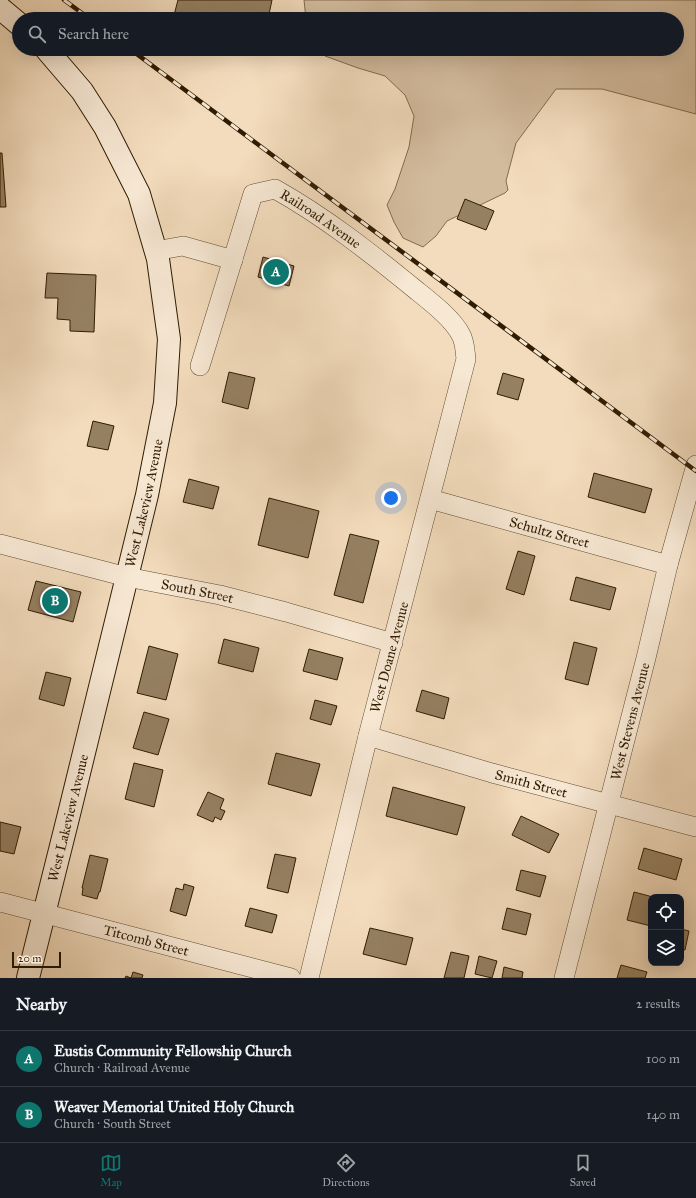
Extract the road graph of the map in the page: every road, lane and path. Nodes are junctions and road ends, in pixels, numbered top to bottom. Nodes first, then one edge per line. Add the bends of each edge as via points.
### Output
1 (0, 8) edge
2 (12, 18) edge
3 (52, 56) edge
4 (156, 251) junction
5 (233, 260) junction
6 (462, 336) joint
7 (200, 366) dead end
8 (696, 465) edge
9 (430, 499) junction
10 (0, 544) edge
11 (668, 565) junction
12 (127, 577) junction
13 (393, 643) junction
14 (368, 736) junction
15 (609, 804) junction
16 (696, 827) edge
17 (0, 902) edge
18 (44, 914) junction
19 (28, 978) edge
20 (291, 978) edge
21 (309, 978) edge
22 (564, 978) edge

1 - 2 street
3 - 4 street, West Lakeview Avenue via 82,91 105,127 139,194
4 - 5 street via 183,246
4 - 12 street, West Lakeview Avenue via 169,339 165,403 147,495
5 - 6 street, Railroad Avenue via 253,194 275,189 349,238 403,279 433,304
5 - 7 street, Railroad Avenue
6 - 9 street, West Doane Avenue via 466,359
8 - 11 street, West Stevens Avenue
9 - 11 street, Schultz Street
9 - 13 street, West Doane Avenue
10 - 12 street, South Street
11 - 15 street, West Stevens Avenue
12 - 13 street, South Street via 235,599
12 - 18 street, West Lakeview Avenue
13 - 14 street, West Doane Avenue
14 - 15 street, Smith Street
14 - 21 street, West Doane Avenue
15 - 16 street, Smith Street
15 - 22 street, West Stevens Avenue
17 - 18 street, Titcomb Street
18 - 19 street, West Lakeview Avenue
18 - 20 street, Titcomb Street

